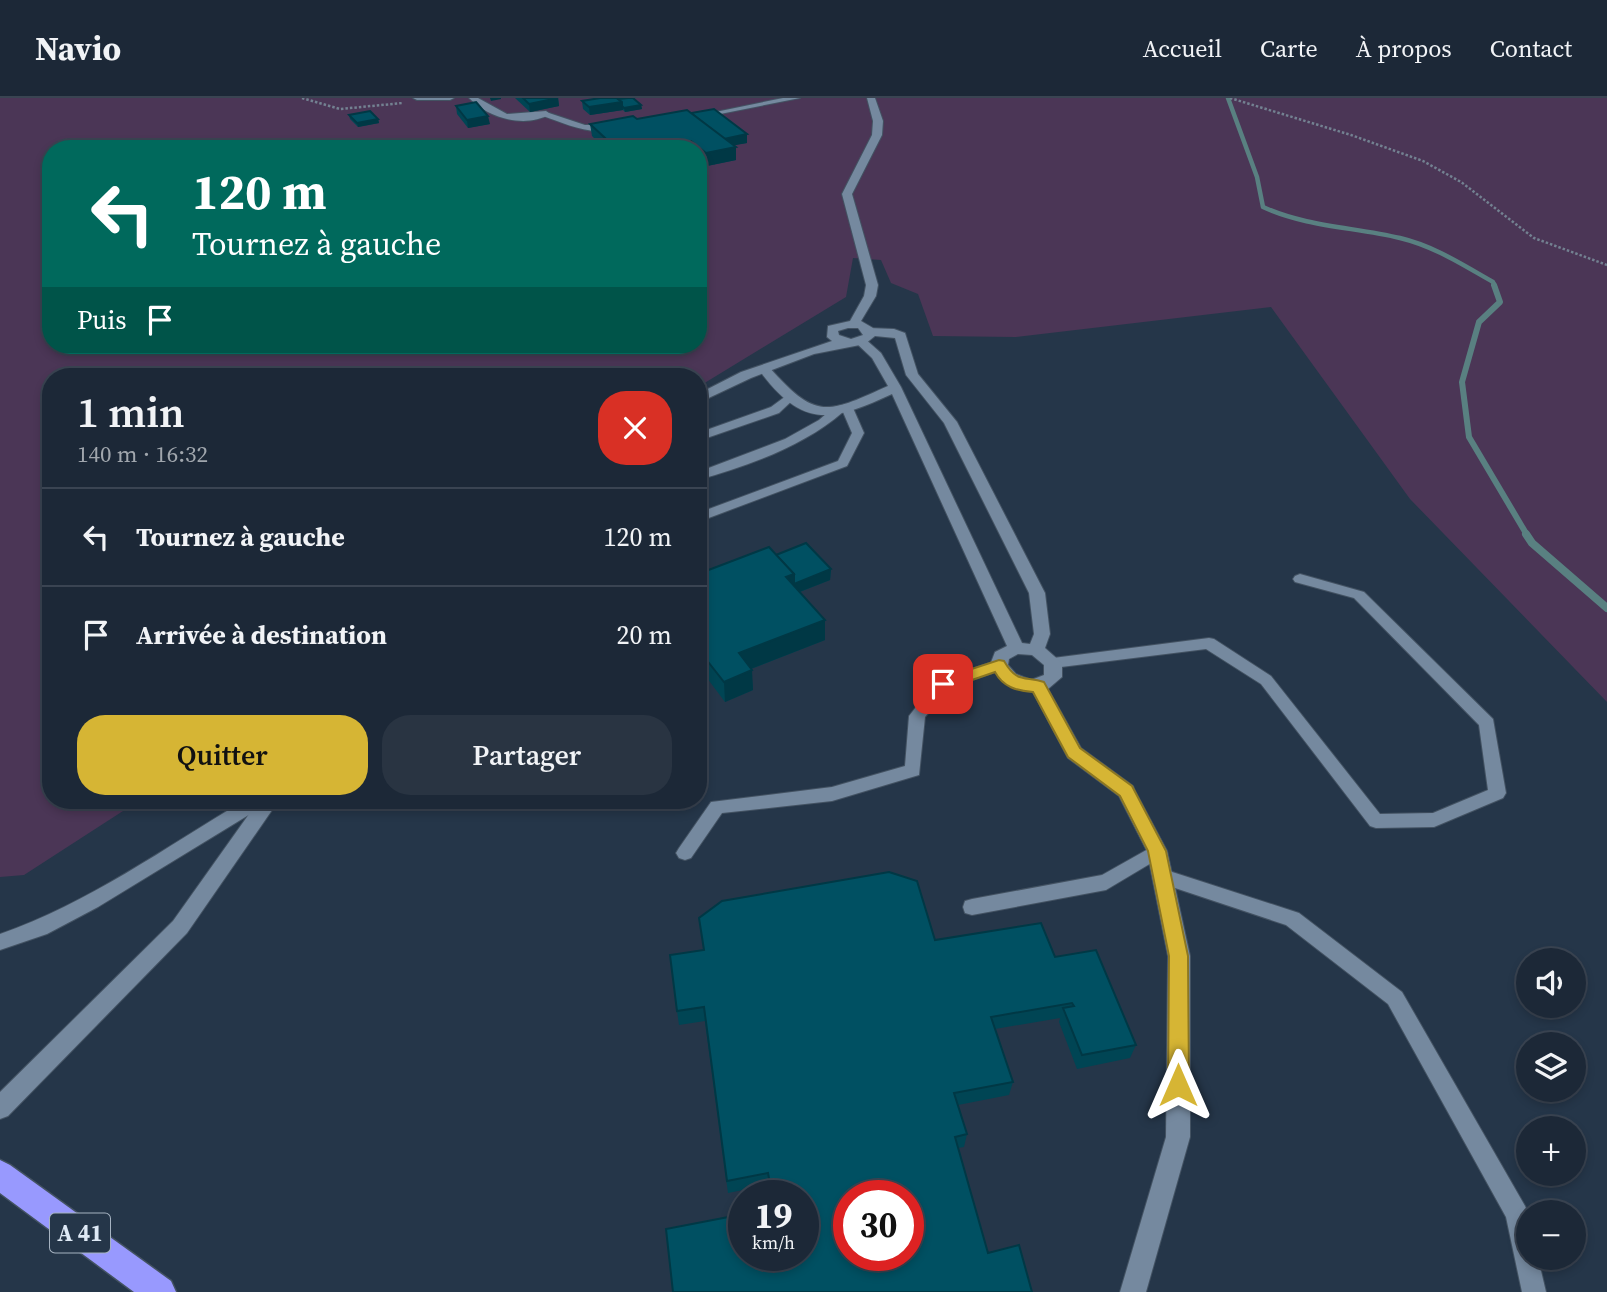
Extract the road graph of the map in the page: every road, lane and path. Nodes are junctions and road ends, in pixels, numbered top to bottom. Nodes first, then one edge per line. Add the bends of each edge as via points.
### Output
1 (302, 98) edge
2 (450, 98) edge
3 (473, 98) edge
4 (796, 98) edge
5 (871, 98) edge
6 (1230, 98) edge
7 (421, 99) edge
8 (546, 114) joint
9 (696, 116) edge
10 (617, 127) edge
11 (1607, 265) edge
12 (854, 324) junction
13 (831, 332) junction
14 (864, 337) junction
15 (844, 342) junction
16 (765, 370) junction
17 (746, 375) junction
18 (895, 387) junction
19 (707, 394) edge
20 (790, 397) junction
21 (843, 409) junction
22 (707, 434) edge
23 (707, 473) edge
24 (707, 515) edge
25 (1300, 579) dead end
26 (1016, 648) junction
27 (1036, 650) junction
28 (1053, 663) junction
29 (999, 665) junction
30 (1038, 686) junction
31 (244, 809) edge
32 (263, 809) edge
33 (1157, 851) junction
34 (685, 853) dead end
35 (1163, 877) junction
36 (972, 906) dead end
37 (0, 942) edge
38 (0, 1108) edge
39 (0, 1175) edge
40 (160, 1292) edge
41 (1133, 1292) edge
42 (1534, 1292) edge

1 - 7 path via 326,109 348,110
2 - 7 lane
3 - 8 street via 497,116
4 - 9 lane
5 - 12 street via 877,135 846,194 872,278 870,296
6 - 11 path via 1423,160 1461,182 1534,238
8 - 10 lane via 584,127
12 - 13 street via 838,325
12 - 14 street via 865,327
13 - 15 street
13 - 17 street
14 - 15 street
14 - 18 street
14 - 27 street via 894,333 903,339 912,375 950,422 971,459 1037,593 1042,634
15 - 16 street
16 - 17 street
16 - 20 street
17 - 19 street
18 - 21 street
18 - 26 street
20 - 21 street via 813,410
20 - 22 lane via 775,410
21 - 23 lane via 783,444
21 - 24 lane via 858,433 843,463
25 - 28 lane via 1359,596 1487,723 1497,793 1434,820 1376,821 1266,680 1209,643
26 - 27 street
26 - 29 street via 1002,656
27 - 28 street
28 - 30 street via 1053,677
29 - 30 street via 1006,678 1021,686
29 - 34 lane via 943,684 917,716 913,770 832,794 717,807
30 - 33 street via 1074,753 1126,791
31 - 37 lane via 91,901 40,928
32 - 38 street via 180,927
33 - 35 street
33 - 36 lane via 1107,882
35 - 41 street via 1179,956 1178,1137
35 - 42 lane via 1292,919 1395,998 1517,1214
39 - 40 highway, A 41

